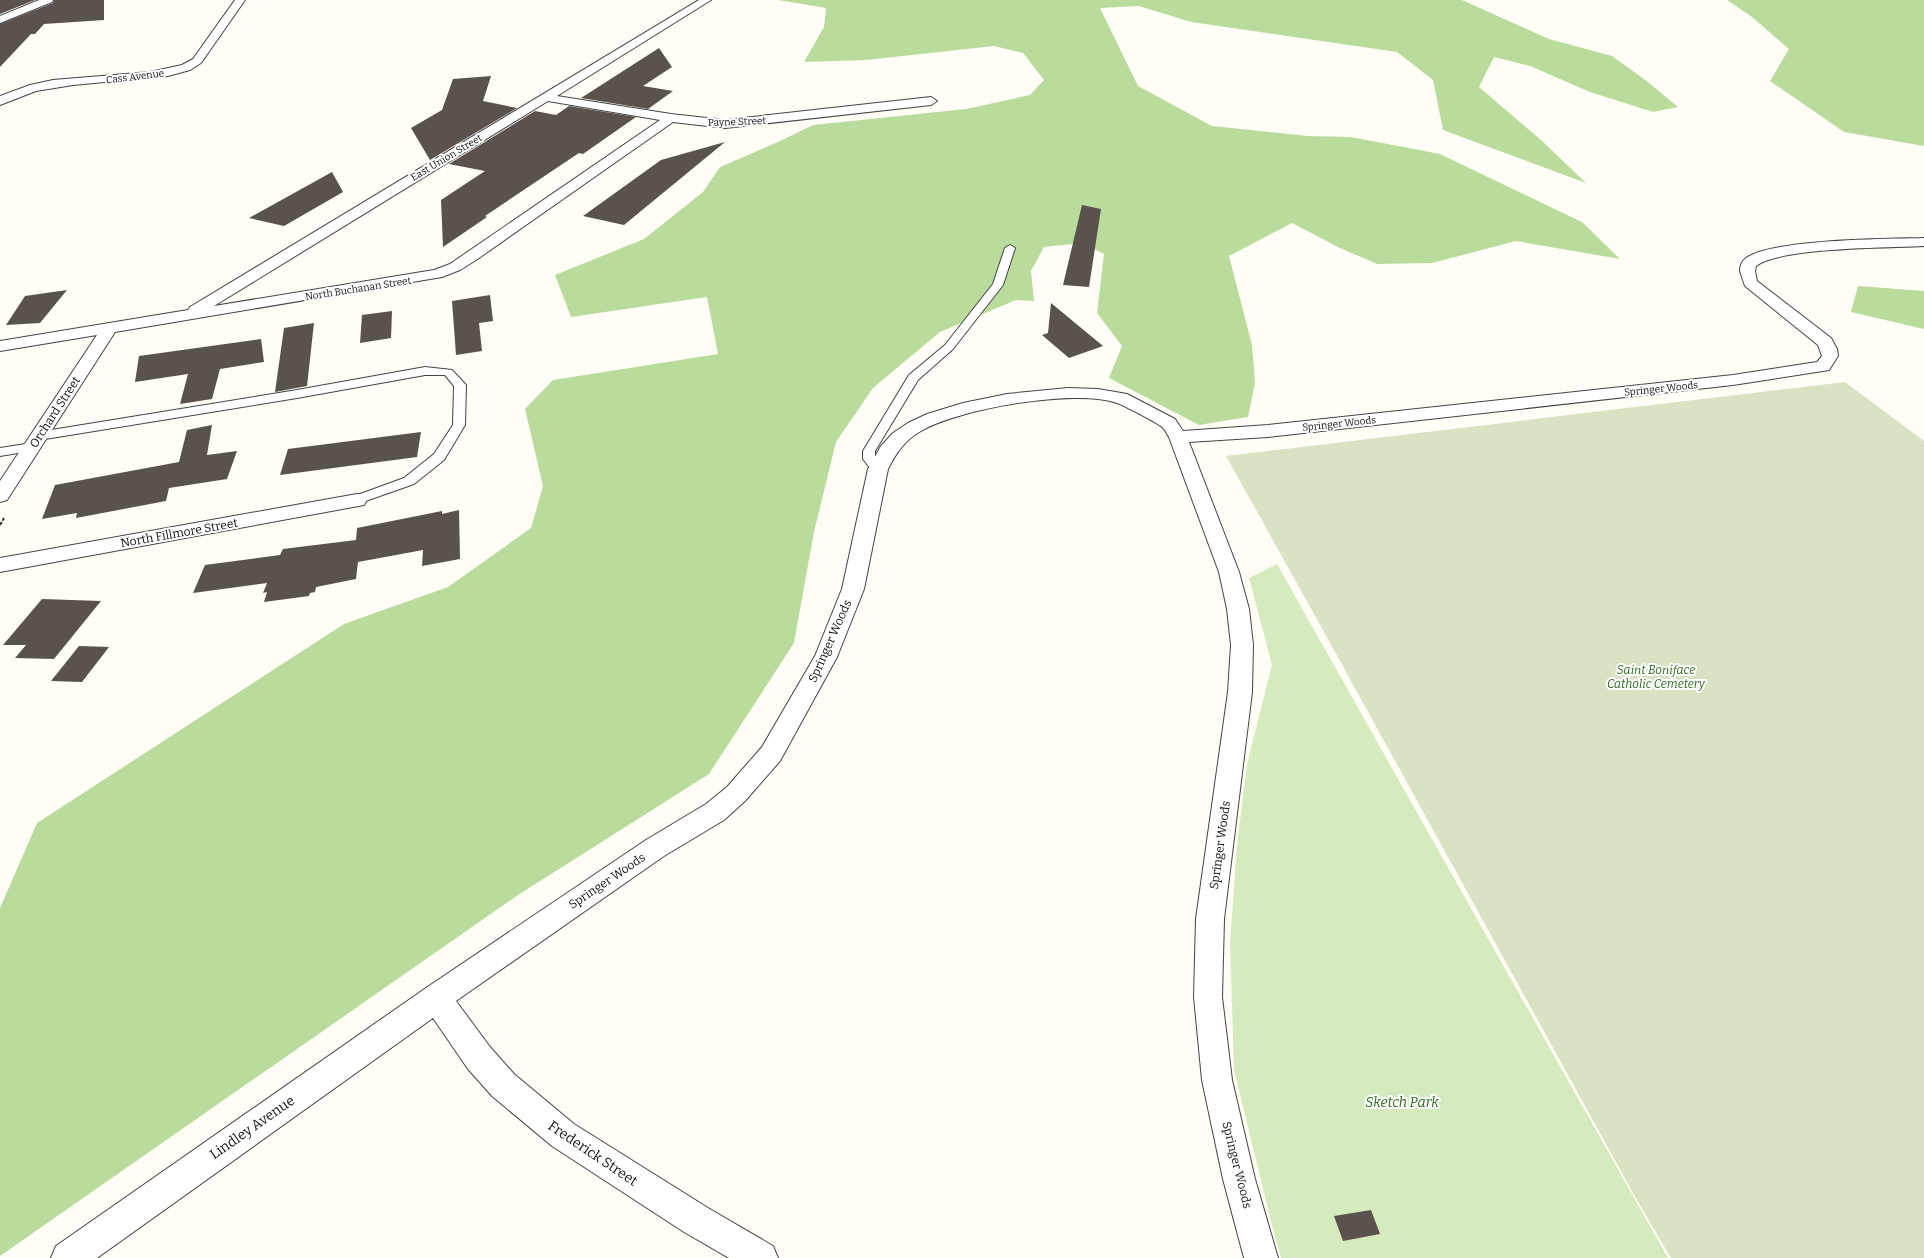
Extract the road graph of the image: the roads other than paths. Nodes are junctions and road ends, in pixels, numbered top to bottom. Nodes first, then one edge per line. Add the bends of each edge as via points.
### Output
1 (48, 0) edge
2 (240, 0) edge
3 (706, 0) edge
4 (0, 20) edge
5 (544, 97) junction
6 (0, 101) edge
7 (931, 101) dead end
8 (671, 118) junction
9 (1924, 242) edge
10 (1010, 248) dead end
11 (187, 316) junction
12 (109, 329) junction
13 (0, 346) edge
14 (1178, 437) junction
15 (35, 442) junction
16 (0, 452) edge
17 (878, 469) junction
18 (0, 496) edge
19 (357, 500) joint
20 (0, 565) edge
21 (436, 998) junction
22 (68, 1258) edge
23 (761, 1258) edge
24 (1261, 1258) edge

1 - 4 street
2 - 6 street, Cass Avenue via 197,61 189,67 168,72 39,86
3 - 5 street, East Union Street
5 - 8 street, Payne Street
5 - 11 street, East Union Street
7 - 8 street, Payne Street via 737,123
8 - 11 street, North Buchanan Street via 455,267 415,279
9 - 14 street, Springer Woods via 1792,250 1761,256 1751,261 1747,267 1750,283 1825,342 1830,349 1830,356 1823,366 1733,380 1268,431
10 - 17 lane via 998,285 949,347 913,378 890,414 869,451 869,459
11 - 12 street, North Buchanan Street
12 - 13 street, North Buchanan Street
12 - 15 street, Orchard Street
14 - 17 street, Springer Woods via 1169,423 1121,398 1068,393 1007,399 969,406 914,427 888,450
14 - 24 street, Springer Woods via 1229,572 1238,608 1242,645 1240,692 1210,919 1208,997 1217,1080 1239,1179
15 - 16 lane
15 - 18 street, Orchard Street
15 - 19 lane via 425,371 448,372 460,385 458,424 439,457 408,481
17 - 21 street, Springer Woods via 853,590 826,657 771,754 736,794 715,812 655,848
19 - 20 street, North Fillmore Street
21 - 22 street, Lindley Avenue
21 - 23 street, Frederick Street via 503,1085 563,1136

